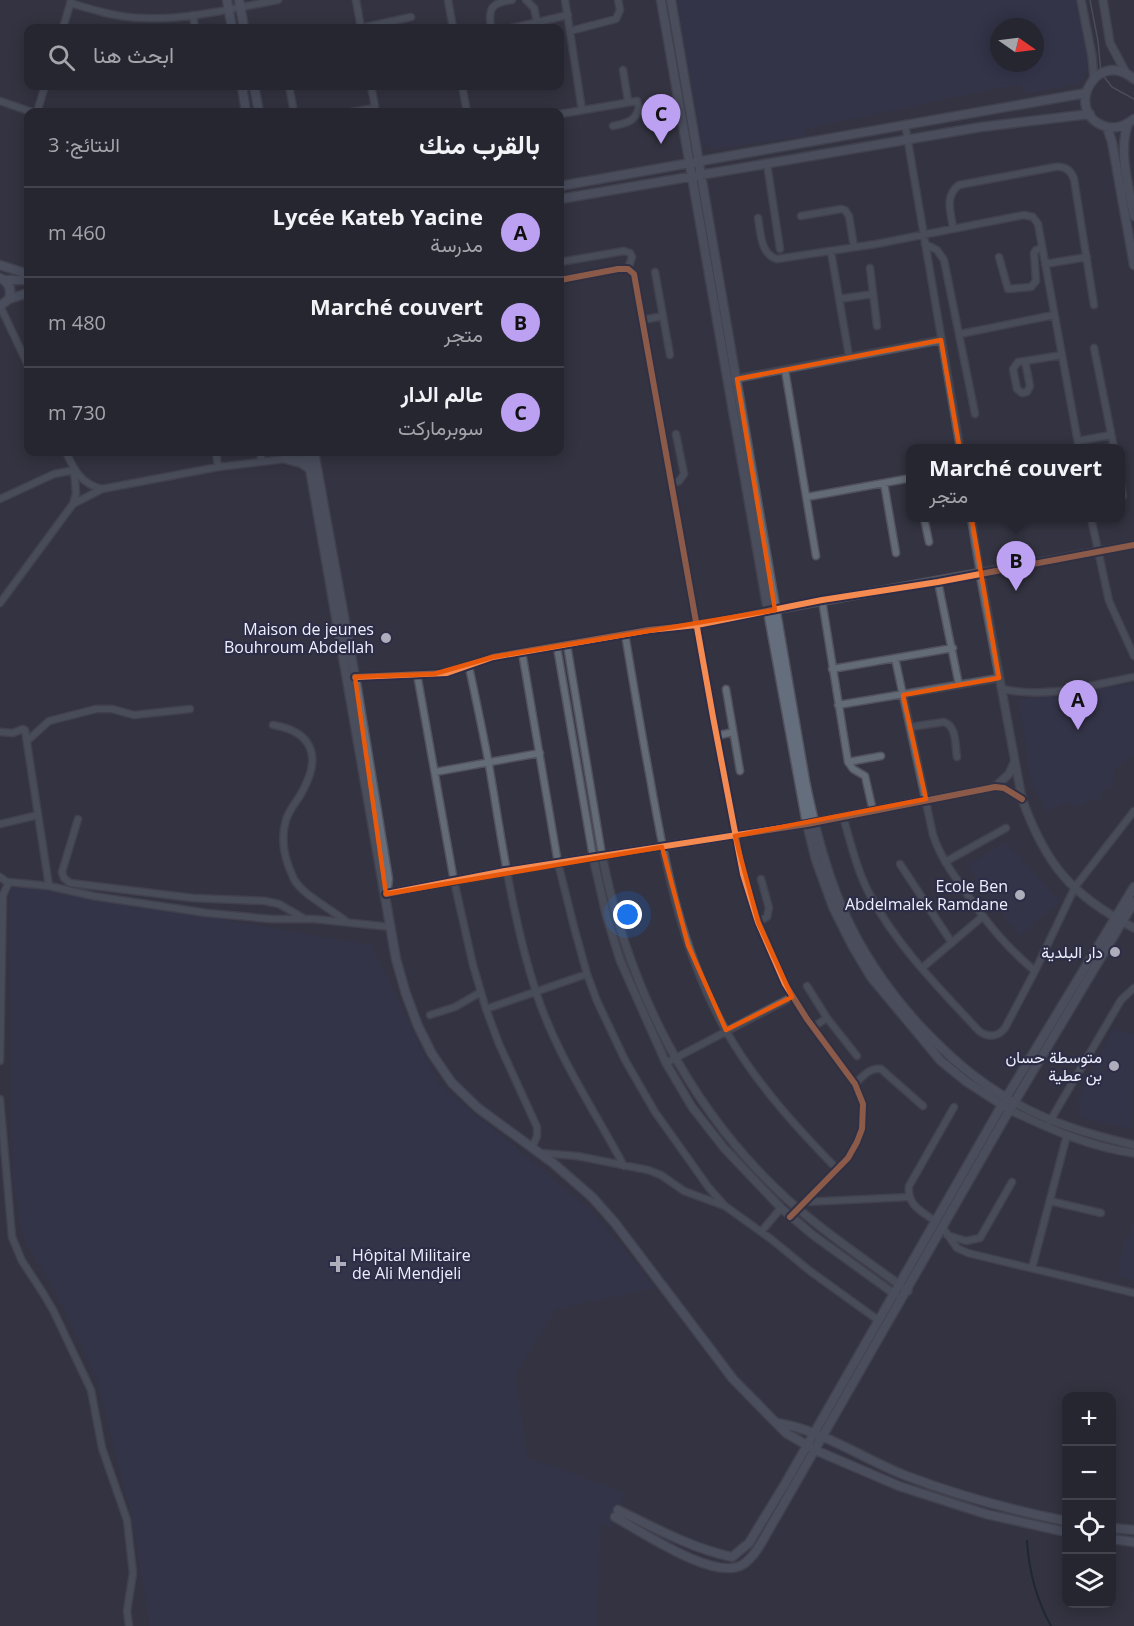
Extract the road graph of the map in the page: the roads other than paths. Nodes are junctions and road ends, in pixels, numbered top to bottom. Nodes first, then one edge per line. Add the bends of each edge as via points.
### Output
1 (278, 0) edge
2 (356, 0) edge
3 (448, 0) edge
4 (512, 0) edge
5 (526, 0) edge
6 (565, 0) edge
7 (618, 0) edge
8 (661, 0) edge
9 (671, 0) edge
10 (1082, 0) edge
11 (1104, 0) edge
12 (71, 2) edge
13 (240, 4) edge
14 (228, 5) edge
15 (193, 15) junction
16 (568, 15) junction
17 (411, 18) dead end
18 (537, 22) junction
19 (64, 24) edge
20 (194, 24) edge
21 (231, 24) edge
22 (243, 24) edge
23 (360, 24) edge
24 (381, 24) edge
25 (452, 24) edge
26 (490, 24) edge
27 (529, 24) edge
28 (570, 31) junction
29 (623, 70) dead end
30 (1132, 76) edge
31 (1094, 78) junction
32 (44, 90) edge
33 (243, 90) edge
34 (255, 90) edge
35 (290, 90) edge
36 (372, 90) edge
37 (463, 90) edge
38 (1086, 93) junction
39 (0, 101) edge
40 (627, 101) junction
41 (38, 108) edge
42 (245, 108) edge
43 (258, 108) edge
44 (293, 108) edge
45 (375, 108) edge
46 (466, 108) edge
47 (24, 109) edge
48 (582, 110) junction
49 (978, 111) junction
50 (564, 113) edge
51 (1089, 114) junction
52 (1131, 121) edge
53 (905, 123) junction
54 (613, 126) dead end
55 (981, 127) junction
56 (1107, 127) junction
57 (908, 139) junction
58 (699, 161) junction
59 (689, 162) junction
60 (767, 164) junction
61 (702, 175) junction
62 (692, 177) junction
63 (564, 185) edge
64 (564, 198) edge
65 (801, 216) dead end
66 (1134, 216) edge
67 (758, 218) dead end
68 (953, 228) junction
69 (923, 235) junction
70 (925, 244) junction
71 (854, 248) junction
72 (1042, 248) junction
73 (780, 249) dead end
74 (831, 252) junction
75 (1087, 256) junction
76 (999, 257) dead end
77 (564, 261) edge
78 (1045, 264) junction
79 (0, 265) edge
80 (1134, 265) edge
81 (870, 268) dead end
82 (628, 269) junction
83 (655, 272) dead end
84 (24, 273) edge
85 (1, 278) edge
86 (564, 279) edge
87 (24, 280) edge
88 (24, 294) edge
89 (873, 294) junction
90 (9, 299) junction
91 (839, 299) junction
92 (1094, 305) dead end
93 (0, 306) edge
94 (1054, 315) junction
95 (663, 316) junction
96 (644, 320) junction
97 (877, 326) dead end
98 (960, 334) junction
99 (941, 340) junction
100 (1094, 348) dead end
101 (1062, 355) junction
102 (670, 356) dead end
103 (849, 356) junction
104 (24, 357) edge
105 (1025, 361) junction
106 (785, 370) junction
107 (732, 379) junction
108 (975, 414) dead end
109 (676, 434) dead end
110 (1111, 435) junction
111 (959, 444) edge
112 (1079, 444) edge
113 (1082, 444) edge
114 (1113, 444) edge
115 (68, 456) edge
116 (217, 456) edge
117 (261, 456) edge
118 (298, 456) edge
119 (311, 456) edge
120 (312, 456) edge
121 (286, 459) junction
122 (262, 462) junction
123 (218, 466) junction
124 (310, 469) junction
125 (74, 470) junction
126 (906, 479) edge
127 (884, 483) junction
128 (672, 484) junction
129 (102, 489) junction
130 (807, 497) junction
131 (0, 499) edge
132 (73, 504) junction
133 (925, 522) edge
134 (972, 522) edge
135 (1092, 522) edge
136 (929, 542) dead end
137 (1134, 545) edge
138 (1097, 552) junction
139 (896, 553) dead end
140 (816, 556) dead end
141 (980, 573) junction
142 (938, 582) junction
143 (822, 600) junction
144 (0, 603) edge
145 (772, 610) junction
146 (697, 625) junction
147 (625, 634) junction
148 (567, 645) junction
149 (557, 647) junction
150 (953, 648) junction
151 (522, 652) junction
152 (1134, 657) edge
153 (895, 658) junction
154 (469, 667) junction
155 (832, 669) junction
156 (417, 674) junction
157 (1134, 676) edge
158 (355, 677) junction
159 (999, 678) junction
160 (959, 685) junction
161 (726, 689) dead end
162 (1003, 689) junction
163 (903, 695) junction
164 (838, 705) junction
165 (190, 709) dead end
166 (273, 725) dead end
167 (910, 728) junction
168 (0, 732) edge
169 (733, 732) junction
170 (716, 736) junction
171 (27, 741) junction
172 (540, 753) junction
173 (881, 756) dead end
174 (957, 758) dead end
175 (1015, 759) junction
176 (489, 762) junction
177 (848, 762) junction
178 (740, 771) dead end
179 (435, 772) junction
180 (995, 787) junction
181 (926, 799) junction
182 (1022, 799) junction
183 (873, 811) junction
184 (1134, 811) edge
185 (38, 815) junction
186 (843, 817) junction
187 (78, 819) dead end
188 (810, 823) junction
189 (0, 824) edge
190 (1006, 828) dead end
191 (735, 836) junction
192 (662, 847) junction
193 (602, 855) junction
194 (593, 857) junction
195 (558, 862) junction
196 (945, 862) junction
197 (900, 864) dead end
198 (506, 871) junction
199 (0, 877) edge
200 (761, 879) dead end
201 (454, 881) junction
202 (8, 884) junction
203 (50, 886) junction
204 (1134, 887) edge
205 (1074, 888) junction
206 (386, 894) junction
207 (1134, 902) edge
208 (982, 917) junction
209 (304, 919) junction
210 (1119, 920) junction
211 (348, 922) junction
212 (758, 922) junction
213 (391, 927) junction
214 (1134, 928) edge
215 (952, 943) junction
216 (922, 968) junction
217 (1035, 971) junction
218 (586, 974) junction
219 (807, 986) dead end
220 (1134, 988) edge
221 (481, 992) junction
222 (536, 992) junction
223 (792, 997) junction
224 (486, 1009) junction
225 (430, 1015) dead end
226 (827, 1018) junction
227 (813, 1027) junction
228 (726, 1030) junction
229 (857, 1056) dead end
230 (675, 1058) junction
231 (0, 1061) edge
232 (666, 1063) junction
233 (855, 1084) junction
234 (0, 1100) edge
235 (1008, 1104) junction
236 (923, 1107) dead end
237 (954, 1107) dead end
238 (1050, 1120) junction
239 (1066, 1134) junction
240 (1134, 1145) edge
241 (535, 1150) junction
242 (1134, 1153) edge
243 (624, 1166) junction
244 (837, 1170) junction
245 (1012, 1182) dead end
246 (909, 1197) junction
247 (1050, 1201) junction
248 (804, 1202) junction
249 (725, 1206) junction
250 (781, 1208) junction
251 (798, 1209) junction
252 (1101, 1213) dead end
253 (790, 1217) junction
254 (936, 1221) junction
255 (761, 1232) junction
256 (945, 1232) junction
257 (1032, 1268) junction
258 (899, 1285) junction
259 (908, 1291) junction
260 (1134, 1293) edge
261 (894, 1294) junction
262 (902, 1300) junction
263 (878, 1320) junction
264 (777, 1423) junction
265 (813, 1433) junction
266 (822, 1437) junction
267 (807, 1445) junction
268 (815, 1450) junction
269 (1062, 1520) edge
270 (1116, 1528) edge
271 (1134, 1530) edge
272 (1062, 1531) edge
273 (1116, 1540) edge
274 (1134, 1542) edge
275 (129, 1626) edge

1 - 13 street
2 - 23 street
3 - 25 street
4 - 26 street via 491,9
5 - 18 street via 534,8
6 - 16 street
7 - 28 street via 620,10 616,19
8 - 59 main road
9 - 58 main road
10 - 31 street
11 - 30 street via 1110,43
12 - 15 street via 144,19
12 - 19 street
13 - 14 street
13 - 22 main road
14 - 15 street
14 - 21 main road
15 - 20 street
16 - 18 street
16 - 28 street
17 - 24 street
18 - 27 street
28 - 48 street
29 - 40 street
30 - 31 main road via 1106,70
31 - 38 main road
32 - 41 street
33 - 42 main road
34 - 43 main road
35 - 44 street
36 - 45 street
37 - 46 street
38 - 49 main road
38 - 51 main road
39 - 47 street
40 - 48 street
40 - 54 street via 638,103 637,114 629,122
48 - 50 street
49 - 53 main road
49 - 55 main road
51 - 55 main road
51 - 56 main road
52 - 56 main road
52 - 66 main road via 1124,136
53 - 57 street
53 - 58 main road
55 - 57 main road
56 - 80 main road
57 - 60 main road
57 - 69 street
58 - 59 main road
58 - 61 main road
59 - 62 main road
59 - 63 main road
60 - 61 main road
60 - 73 street
61 - 62 main road
61 - 107 main road
62 - 64 main road
62 - 107 main road
65 - 71 street via 845,210
67 - 74 street via 765,250 774,258
68 - 69 street
68 - 72 street via 1030,215 1037,221
68 - 75 street via 949,201 959,185 1060,167 1074,179
69 - 70 street
69 - 71 street
70 - 98 street via 937,250 944,260
70 - 99 street
71 - 74 street
72 - 76 street via 1034,253 1036,283 1031,287 1008,289
72 - 78 street
74 - 91 street
75 - 78 street
75 - 92 street
77 - 82 street via 624,251 632,257
78 - 94 street
79 - 84 main road
81 - 89 street
82 - 86 street
82 - 96 street via 635,279
83 - 95 street
85 - 87 main road
85 - 90 main road via 10,286
88 - 90 main road
89 - 91 street
89 - 97 street
90 - 93 main road
91 - 103 street
93 - 104 street
94 - 98 street
94 - 101 street
95 - 96 street
95 - 102 street
96 - 128 street
98 - 108 street
99 - 103 street
99 - 111 street
100 - 110 street
101 - 105 street
101 - 112 street
103 - 106 street
105 - 105 street via 1015,364 1013,369 1017,389 1022,393 1030,388
106 - 107 street
106 - 130 street
107 - 145 main road
109 - 128 street via 685,471 682,480
110 - 113 street
110 - 114 street
115 - 125 street
116 - 123 street
117 - 122 street
118 - 121 street
119 - 124 main road
120 - 158 main road
121 - 122 street
121 - 124 main road
122 - 123 street
123 - 129 street
124 - 206 main road
125 - 129 street via 84,482
125 - 131 street via 54,474
125 - 132 street
126 - 127 street
127 - 130 street
127 - 139 street
128 - 146 street
129 - 132 street
130 - 140 street
132 - 144 street
133 - 136 street
134 - 141 street
135 - 138 street
137 - 138 street
138 - 141 street
138 - 152 street via 1112,610
141 - 142 street
141 - 159 street
142 - 143 street
142 - 150 street
143 - 145 street
143 - 155 street
145 - 146 street
145 - 188 main road
146 - 147 street
146 - 170 street
147 - 148 street
147 - 192 street
148 - 149 street
148 - 193 street
149 - 151 street
149 - 194 street
150 - 153 street
150 - 160 street
151 - 154 street via 492,657
151 - 172 street
153 - 155 street
153 - 163 street
154 - 156 street via 447,673
154 - 176 street
155 - 164 street
156 - 158 street
156 - 179 street
157 - 162 street via 1062,690 1029,693
158 - 206 main road via 388,879
159 - 160 street
159 - 162 street
160 - 163 street
161 - 169 street
162 - 175 street
163 - 164 street
163 - 167 street
164 - 177 street
165 - 171 street via 134,715 96,709 49,721
166 - 211 street via 301,735 313,758 304,790 285,822 284,850 294,880 301,890
167 - 174 street via 949,724
167 - 181 street
168 - 171 street via 23,729
169 - 170 street
169 - 178 street
170 - 191 street
171 - 185 street
172 - 176 street
172 - 195 street
173 - 177 street
175 - 180 street via 1009,774
175 - 182 street
176 - 179 street
176 - 198 street
177 - 183 street via 865,776
179 - 201 street
180 - 181 street
180 - 182 street
181 - 183 street
181 - 196 street via 933,835
182 - 205 street via 1041,845
183 - 186 street
184 - 205 street
185 - 189 street
185 - 203 street
186 - 188 street
186 - 216 street via 870,894
187 - 209 street via 62,872 70,883 193,898 265,901 279,904
188 - 191 street
188 - 235 main road via 846,920 878,977 943,1051
190 - 196 street
191 - 192 street
191 - 212 street
192 - 193 street
192 - 228 street via 688,945
193 - 194 street
193 - 230 street via 627,952
194 - 195 street
194 - 232 street via 620,960
195 - 198 street
195 - 218 street
196 - 208 street
197 - 215 street
198 - 201 street
198 - 222 street
199 - 202 street
200 - 212 street via 769,910 767,917
201 - 206 street
201 - 221 street
202 - 203 street
202 - 231 street via 3,895
203 - 209 street via 207,914
204 - 210 main road
205 - 210 street
205 - 217 street
206 - 213 main road
207 - 210 main road
208 - 215 street
208 - 217 street
209 - 211 street
210 - 214 street
210 - 235 main road
211 - 213 street
212 - 223 street
213 - 241 main road via 406,994 438,1064 469,1100
215 - 216 street
216 - 217 street via 988,1036 1005,1028
218 - 222 street
218 - 249 street via 612,1033 656,1113
219 - 226 street
220 - 238 street via 1119,1004
221 - 224 street
221 - 225 street
222 - 224 street
222 - 243 street via 563,1059
223 - 227 street
223 - 228 street
224 - 241 street via 537,1127
226 - 227 street
226 - 229 street
227 - 233 street
228 - 230 street
228 - 244 street via 778,1106
230 - 232 street
230 - 251 street via 719,1124
232 - 250 street via 692,1107 724,1148
233 - 236 street via 870,1071 881,1069
233 - 244 street via 863,1104 862,1129 848,1158
234 - 275 street via 12,1237 91,1390 102,1448 127,1520 133,1572 127,1611
235 - 238 street
235 - 239 street
235 - 254 main road
235 - 256 main road
237 - 246 street via 910,1182
238 - 240 street
239 - 242 street
239 - 247 street
241 - 243 street
241 - 264 main road via 604,1210 733,1380
243 - 249 street via 657,1173 684,1191
244 - 248 street
245 - 256 street via 980,1238 966,1241
246 - 248 street
246 - 254 street via 915,1207
247 - 252 street
247 - 257 street
248 - 251 street
249 - 255 street
250 - 253 street
250 - 255 street
251 - 253 street
251 - 258 street
253 - 261 street
254 - 258 main road
255 - 263 street
256 - 257 street via 952,1244 963,1251
256 - 259 main road
257 - 260 street
258 - 259 street
258 - 261 main road
259 - 262 main road
261 - 262 street
261 - 263 main road
262 - 266 main road
263 - 265 main road
264 - 265 main road
264 - 267 main road
265 - 266 main road
265 - 267 main road
266 - 268 main road
266 - 269 main road via 947,1490
267 - 268 main road
267 - 268 main road via 749,1543 732,1557 617,1513 681,1554 718,1568 733,1569 744,1564 754,1552
268 - 272 main road via 942,1501
270 - 271 main road
273 - 274 main road

